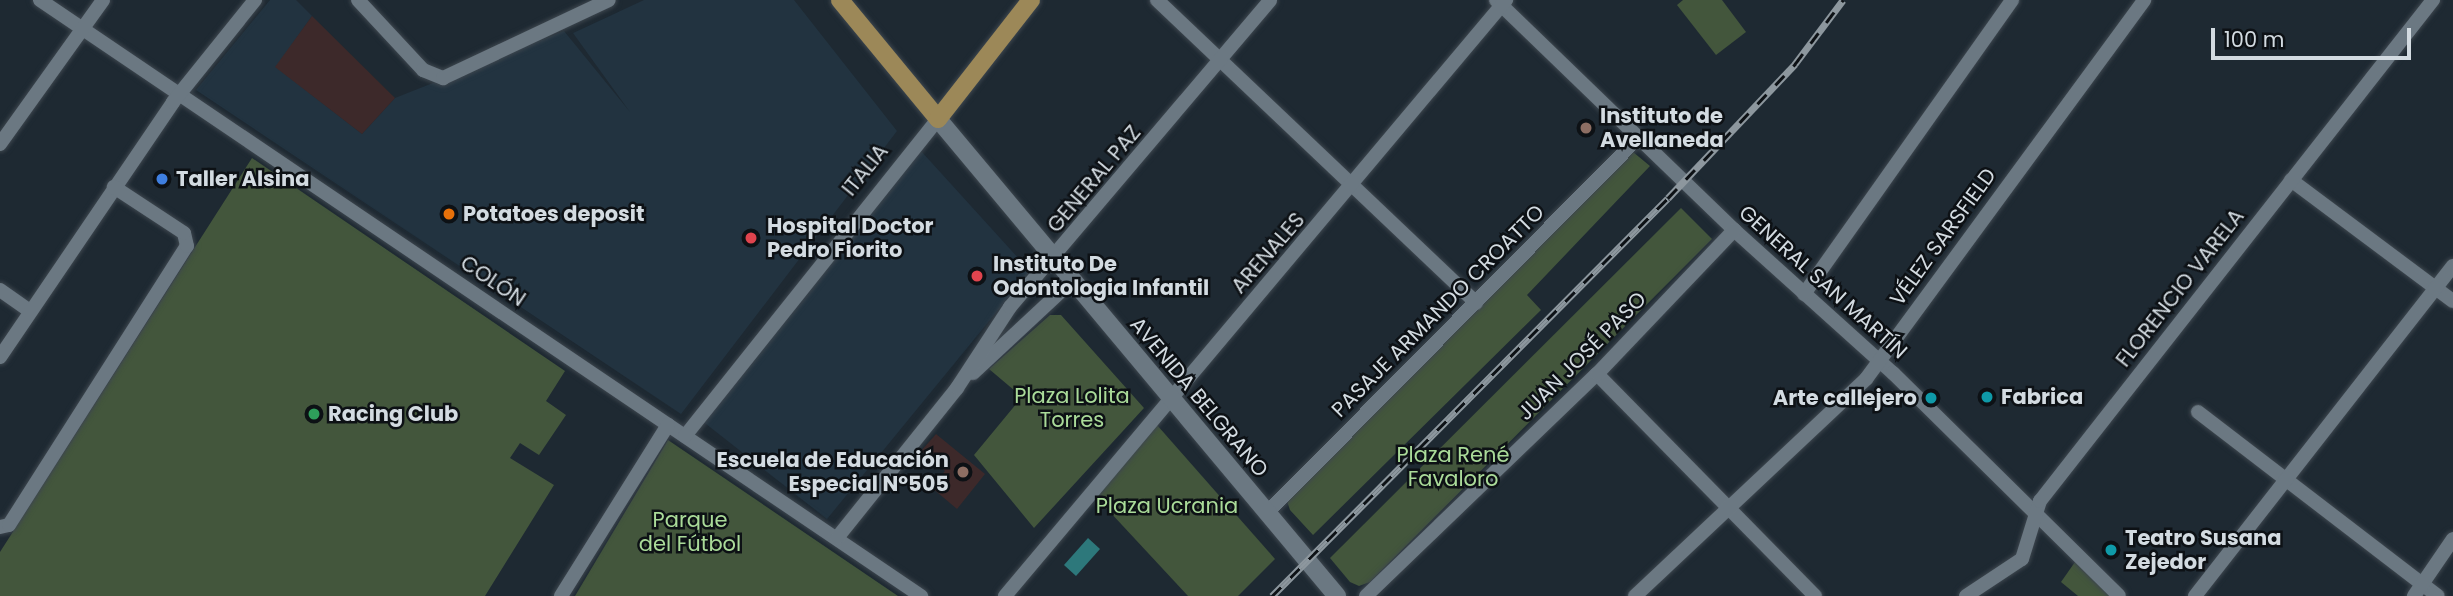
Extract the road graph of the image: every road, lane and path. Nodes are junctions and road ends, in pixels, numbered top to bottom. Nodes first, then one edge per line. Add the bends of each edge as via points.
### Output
1 (40, 0) edge
2 (103, 0) edge
3 (255, 0) edge
4 (358, 0) edge
5 (609, 0) edge
6 (841, 0) edge
7 (1031, 0) edge
8 (1157, 0) edge
9 (1270, 0) edge
10 (2011, 0) edge
11 (2144, 0) edge
12 (2433, 0) edge
13 (1502, 2) edge
14 (81, 27) junction
15 (1220, 62) junction
16 (180, 93) junction
17 (937, 118) junction
18 (1639, 137) junction
19 (0, 145) edge
20 (2291, 180) junction
21 (1354, 186) junction
22 (114, 187) junction
23 (1734, 230) junction
24 (1055, 258) junction
25 (2453, 267) edge
26 (1073, 280) junction
27 (2436, 288) junction
28 (0, 290) edge
29 (1804, 294) junction
30 (2453, 301) edge
31 (1476, 303) junction
32 (30, 311) junction
33 (0, 357) edge
34 (1878, 361) junction
35 (1597, 374) junction
36 (957, 388) junction
37 (1169, 398) junction
38 (2198, 412) dead end
39 (668, 425) junction
40 (685, 436) junction
41 (2287, 479) junction
42 (1727, 508) junction
43 (2034, 512) junction
44 (1266, 514) junction
45 (0, 527) edge
46 (837, 538) junction
47 (2453, 539) edge
48 (2418, 590) edge
49 (561, 596) edge
50 (921, 596) edge
51 (1005, 596) edge
52 (1337, 596) edge
53 (1366, 596) edge
54 (1635, 596) edge
55 (1815, 596) edge
56 (1966, 596) edge
57 (2119, 596) edge
58 (2194, 596) edge
59 (2438, 596) edge

1 - 14 street, COLÓN
2 - 14 street
3 - 16 street
4 - 5 street via 433,78 454,76
6 - 17 main road, AVENIDA BELGRANO
7 - 17 main road, ITALIA
8 - 15 street
9 - 15 street, GENERAL PAZ
10 - 29 street
11 - 34 street, VÉLEZ SARSFIELD
12 - 20 street, FLORENCIO VARELA
13 - 18 street, GENERAL SAN MARTÍN
13 - 21 street, ARENALES
14 - 16 street, COLÓN
14 - 19 street
15 - 21 street
15 - 24 street, GENERAL PAZ
16 - 22 street
16 - 39 street, COLÓN
17 - 24 main road, AVENIDA BELGRANO
17 - 40 street, ITALIA
18 - 23 street, GENERAL SAN MARTÍN
18 - 31 street, PASAJE ARMANDO CROATTO
20 - 27 street
20 - 43 street, FLORENCIO VARELA
21 - 31 street
21 - 37 street, ARENALES
22 - 32 street
22 - 45 street via 188,239 9,526
23 - 29 street, GENERAL SAN MARTÍN
23 - 35 street, JUAN JOSÉ PASO
24 - 26 main road, AVENIDA BELGRANO
24 - 36 street, GENERAL PAZ via 1001,317
25 - 27 street
26 - 36 street, GENERAL PAZ
26 - 37 main road, AVENIDA BELGRANO
27 - 30 street
27 - 41 street
28 - 32 street
29 - 34 street, GENERAL SAN MARTÍN
31 - 44 street, PASAJE ARMANDO CROATTO
32 - 33 street
34 - 42 street, VÉLEZ SARSFIELD via 1866,379
34 - 43 street, GENERAL SAN MARTÍN
35 - 42 street
35 - 53 street, JUAN JOSÉ PASO
36 - 46 street, GENERAL PAZ
37 - 44 main road, AVENIDA BELGRANO
37 - 51 street, ARENALES
38 - 41 street
39 - 40 street, COLÓN
39 - 49 street
40 - 46 street, COLÓN
41 - 48 street
41 - 58 street
42 - 54 street, VÉLEZ SARSFIELD
42 - 55 street
43 - 56 street, FLORENCIO VARELA via 2022,559
43 - 57 street, GENERAL SAN MARTÍN
44 - 52 main road, AVENIDA BELGRANO
46 - 50 street, COLÓN
47 - 48 street
48 - 59 street

